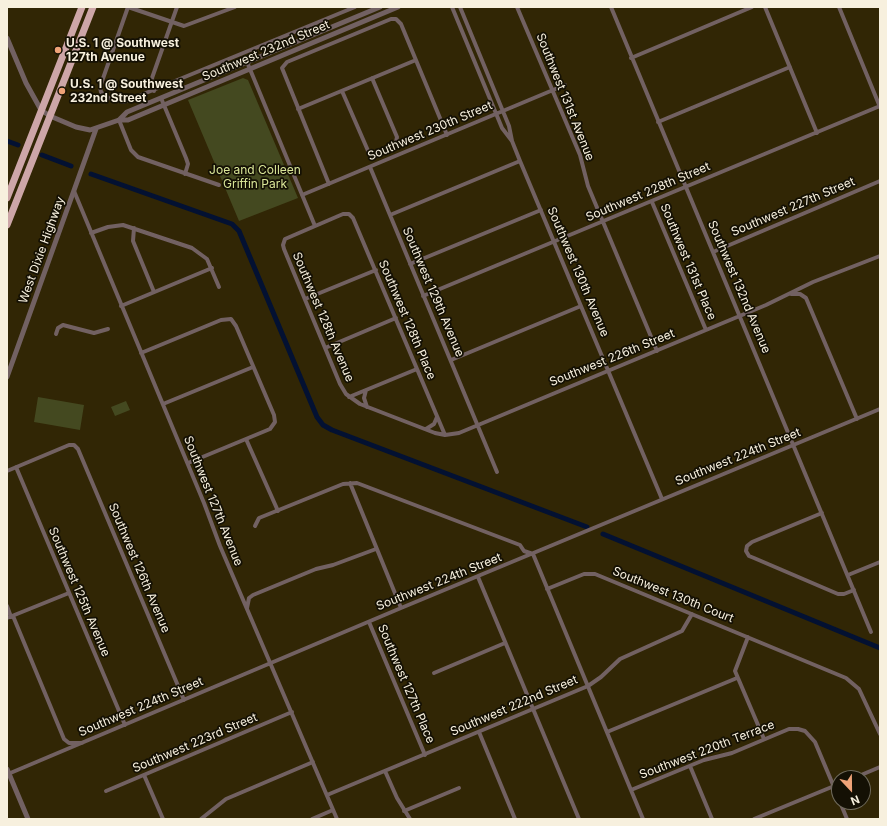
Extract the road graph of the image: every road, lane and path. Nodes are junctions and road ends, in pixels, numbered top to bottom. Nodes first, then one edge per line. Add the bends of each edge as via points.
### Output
1 (82, 7) edge
2 (86, 7) edge
3 (93, 7) edge
4 (128, 7) edge
5 (177, 7) edge
6 (235, 7) edge
7 (355, 7) edge
8 (380, 7) edge
9 (398, 7) edge
10 (452, 7) edge
11 (460, 7) edge
12 (517, 7) edge
13 (610, 7) edge
14 (752, 7) edge
15 (764, 7) edge
16 (839, 7) edge
17 (172, 23) junction
18 (7, 38) edge
19 (631, 58) junction
20 (416, 60) junction
21 (246, 62) junction
22 (790, 67) junction
23 (249, 69) junction
24 (372, 78) junction
25 (565, 85) dead end
26 (154, 90) junction
27 (342, 91) junction
28 (552, 91) junction
29 (161, 98) junction
30 (164, 105) junction
31 (880, 106) edge
32 (298, 109) junction
33 (41, 110) junction
34 (503, 111) junction
35 (496, 114) junction
36 (50, 116) junction
37 (118, 120) junction
38 (658, 122) junction
39 (96, 129) junction
40 (817, 133) junction
41 (447, 135) junction
42 (512, 141) junction
43 (520, 161) junction
44 (370, 167) junction
45 (185, 174) junction
46 (880, 181) edge
47 (23, 184) junction
48 (330, 184) junction
49 (219, 185) dead end
50 (686, 188) junction
51 (74, 190) junction
52 (302, 195) junction
53 (7, 198) edge
54 (652, 202) junction
55 (541, 210) junction
56 (390, 215) junction
57 (603, 221) junction
58 (7, 225) edge
59 (315, 226) junction
60 (134, 228) junction
61 (91, 233) junction
62 (554, 242) junction
63 (713, 252) junction
64 (880, 256) edge
65 (410, 264) junction
66 (212, 268) junction
67 (376, 270) junction
68 (219, 287) dead end
69 (154, 292) junction
70 (790, 294) junction
71 (424, 296) junction
72 (305, 299) junction
73 (121, 306) junction
74 (581, 306) junction
75 (740, 316) junction
76 (396, 318) junction
77 (108, 329) dead end
78 (706, 330) junction
79 (56, 334) dead end
80 (326, 348) junction
81 (657, 351) junction
82 (141, 353) junction
83 (450, 360) junction
84 (253, 367) junction
85 (417, 369) junction
86 (609, 371) junction
87 (7, 377) edge
88 (366, 390) junction
89 (349, 397) junction
90 (163, 404) junction
91 (367, 407) junction
92 (880, 409) edge
93 (437, 417) junction
94 (857, 419) junction
95 (476, 424) junction
96 (425, 429) junction
97 (445, 435) junction
98 (246, 439) junction
99 (793, 445) junction
100 (188, 463) junction
101 (16, 467) junction
102 (7, 471) edge
103 (497, 472) dead end
104 (350, 483) junction
105 (662, 499) junction
106 (278, 511) junction
107 (822, 513) junction
108 (255, 526) dead end
109 (376, 549) junction
110 (533, 554) junction
111 (880, 562) edge
112 (848, 575) junction
113 (478, 577) junction
114 (547, 589) junction
115 (854, 590) junction
116 (69, 593) junction
117 (7, 606) edge
118 (402, 608) junction
119 (248, 610) junction
120 (692, 614) junction
121 (10, 617) edge
122 (369, 622) junction
123 (871, 632) dead end
124 (748, 637) junction
125 (505, 643) junction
126 (271, 663) junction
127 (434, 673) dead end
128 (737, 678) junction
129 (588, 686) junction
130 (184, 700) junction
131 (533, 709) junction
132 (292, 712) junction
133 (125, 725) junction
134 (478, 732) junction
135 (607, 732) junction
136 (880, 734) edge
137 (764, 740) junction
138 (82, 743) junction
139 (425, 755) junction
140 (313, 762) junction
141 (690, 766) junction
142 (385, 771) junction
143 (8, 773) edge
144 (144, 775) junction
145 (831, 779) edge
146 (831, 787) edge
147 (459, 788) dead end
148 (631, 790) junction
149 (106, 791) dead end
150 (327, 795) junction
151 (333, 810) junction
152 (404, 811) junction
153 (28, 819) edge
154 (163, 819) edge
155 (201, 819) edge
156 (312, 819) edge
157 (337, 819) edge
158 (410, 819) edge
159 (515, 819) edge
160 (579, 819) edge
161 (643, 819) edge
162 (712, 819) edge
163 (754, 819) edge

1 - 33 highway
2 - 36 highway via 50,100 47,112
3 - 36 highway
4 - 17 street
4 - 26 street via 100,84 102,92 108,98 124,102
5 - 17 street
6 - 17 street via 189,26
7 - 26 street
8 - 21 street, Southwest 232nd Street
9 - 23 street, Southwest 232nd Street
10 - 35 street, Southwest 130th Avenue
11 - 34 street, Southwest 130th Avenue
12 - 28 street, Southwest 131st Avenue
13 - 19 street, Southwest 132nd Avenue
14 - 19 street
15 - 22 street
16 - 31 street
17 - 26 street via 152,78
18 - 33 street
19 - 38 street, Southwest 132nd Avenue
20 - 24 street
20 - 32 street via 401,24 396,19 391,19 287,62 282,71
20 - 41 street
21 - 23 street
21 - 29 street, Southwest 232nd Street
22 - 38 street
22 - 40 street
23 - 30 street, Southwest 232nd Street
23 - 52 street
24 - 27 street
24 - 27 street via 397,137 393,146 376,154 368,152
25 - 28 street, Southwest 230th Street
27 - 32 street
28 - 34 street, Southwest 230th Street
28 - 57 street, Southwest 131st Avenue via 580,155 586,182
29 - 30 street
29 - 37 street, Southwest 232nd Street via 127,112
30 - 37 street, Southwest 232nd Street via 128,120
30 - 45 street via 188,164
31 - 40 street, Southwest 228th Street
32 - 48 street
33 - 36 street
33 - 47 highway via 43,119 22,170
33 - 53 highway
34 - 35 street, Southwest 230th Street
34 - 42 street, Southwest 130th Avenue
35 - 41 street, Southwest 230th Street
35 - 42 street, Southwest 130th Avenue
36 - 39 street, Southwest 232nd Street via 81,129
36 - 47 highway
37 - 39 street, Southwest 232nd Street
37 - 45 street via 136,156
38 - 50 street, Southwest 132nd Avenue
39 - 51 street, West Dixie Highway
40 - 50 street, Southwest 228th Street
41 - 44 street, Southwest 230th Street
42 - 43 street, Southwest 130th Avenue
43 - 55 street, Southwest 130th Avenue
43 - 56 street
44 - 48 street, Southwest 230th Street
44 - 56 street, Southwest 129th Avenue
45 - 49 street
46 - 63 street, Southwest 227th Street
47 - 58 highway
48 - 52 street, Southwest 230th Street
50 - 54 street, Southwest 228th Street
50 - 63 street, Southwest 132nd Avenue
51 - 61 street, Southwest 127th Avenue
51 - 87 street, West Dixie Highway
52 - 59 street
54 - 57 street, Southwest 228th Street
54 - 78 street, Southwest 131st Place
55 - 62 street, Southwest 130th Avenue
55 - 65 street
56 - 65 street, Southwest 129th Avenue
57 - 62 street, Southwest 228th Street
57 - 81 street, Southwest 131st Avenue
59 - 67 street, Southwest 128th Place via 349,214 355,221
59 - 72 street, Southwest 128th Avenue via 283,242
60 - 61 street via 115,225
60 - 66 street via 192,248 204,256
60 - 69 street via 133,241
61 - 73 street, Southwest 127th Avenue
62 - 71 street, Southwest 228th Street
62 - 74 street, Southwest 130th Avenue
63 - 75 street, Southwest 132nd Avenue
64 - 70 street, Southwest 226th Street
65 - 71 street, Southwest 129th Avenue
66 - 68 street
66 - 69 street
67 - 72 street
67 - 76 street, Southwest 128th Place
69 - 73 street
70 - 75 street, Southwest 226th Street
70 - 94 street via 800,294 806,298
71 - 83 street, Southwest 129th Avenue
72 - 80 street, Southwest 128th Avenue
73 - 82 street, Southwest 127th Avenue
74 - 83 street
74 - 86 street, Southwest 130th Avenue
75 - 78 street, Southwest 226th Street
75 - 99 street, Southwest 132nd Avenue
76 - 80 street
76 - 85 street, Southwest 128th Place
77 - 79 street via 94,333 63,325 58,328
78 - 81 street, Southwest 226th Street
80 - 89 street, Southwest 128th Avenue via 342,387
81 - 86 street, Southwest 226th Street
82 - 84 street via 229,319 236,326
82 - 90 street, Southwest 127th Avenue
83 - 95 street, Southwest 129th Avenue
84 - 90 street
84 - 98 street via 275,422 270,429
85 - 88 street
85 - 93 street, Southwest 128th Place
86 - 95 street, Southwest 226th Street
86 - 105 street, Southwest 130th Avenue
88 - 89 street
88 - 91 street via 364,398
89 - 91 street
90 - 100 street, Southwest 127th Avenue
91 - 96 street
92 - 94 street, Southwest 224th Street
93 - 96 street via 434,424
93 - 97 street, Southwest 128th Place
94 - 99 street, Southwest 224th Street
95 - 97 street, Southwest 226th Street via 459,433
95 - 103 street, Southwest 129th Avenue
96 - 97 street
98 - 100 street
98 - 106 street
99 - 105 street, Southwest 224th Street
99 - 107 street, Southwest 132nd Avenue
100 - 119 street, Southwest 127th Avenue
101 - 102 street
101 - 116 street, Southwest 125th Avenue
101 - 130 street, Southwest 126th Avenue via 74,445 81,456
104 - 106 street
104 - 109 street
104 - 110 street via 357,483 520,545 524,551
105 - 110 street, Southwest 224th Street
106 - 108 street via 260,518
107 - 112 street, Southwest 132nd Avenue
107 - 115 street via 752,542 746,551 749,556 838,594
109 - 118 street
109 - 119 street via 316,569 253,595 247,603
110 - 113 street, Southwest 224th Street
110 - 114 street
111 - 112 street
112 - 115 street, Southwest 132nd Avenue
113 - 118 street, Southwest 224th Street
113 - 125 street
114 - 120 street, Southwest 130th Court via 589,572
114 - 129 street
115 - 123 street, Southwest 132nd Avenue
116 - 121 street
116 - 133 street, Southwest 125th Avenue
117 - 121 street
118 - 122 street, Southwest 224th Street
119 - 126 street, Southwest 127th Avenue
120 - 124 street, Southwest 130th Court
120 - 129 street, Southwest 222nd Street via 682,631 620,659
121 - 138 street via 63,736 70,743
122 - 126 street, Southwest 224th Street
122 - 139 street, Southwest 127th Place
124 - 128 street via 735,671
124 - 136 street via 853,683 868,704
125 - 127 street
125 - 131 street
126 - 130 street, Southwest 224th Street
126 - 132 street, Southwest 127th Avenue
128 - 135 street
128 - 137 street
129 - 131 street, Southwest 222nd Street
129 - 135 street
130 - 133 street, Southwest 224th Street
131 - 134 street, Southwest 222nd Street
131 - 160 street
132 - 140 street, Southwest 127th Avenue
132 - 144 street, Southwest 223rd Street
133 - 138 street, Southwest 224th Street
134 - 139 street, Southwest 222nd Street
134 - 159 street
135 - 148 street
137 - 141 street, Southwest 220th Terrace
137 - 145 street, Southwest 220th Terrace via 789,729 798,729 809,735 815,742
138 - 143 street, Southwest 224th Street
139 - 142 street, Southwest 222nd Street
140 - 150 street, Southwest 127th Avenue
140 - 155 street via 226,799
141 - 148 street, Southwest 220th Terrace
141 - 162 street
142 - 150 street, Southwest 222nd Street
142 - 152 street
143 - 153 street
144 - 149 street, Southwest 223rd Street
144 - 154 street
146 - 163 street
147 - 152 street
148 - 161 street
150 - 151 street, Southwest 127th Avenue
151 - 156 street
151 - 157 street, Southwest 127th Avenue
152 - 158 street

